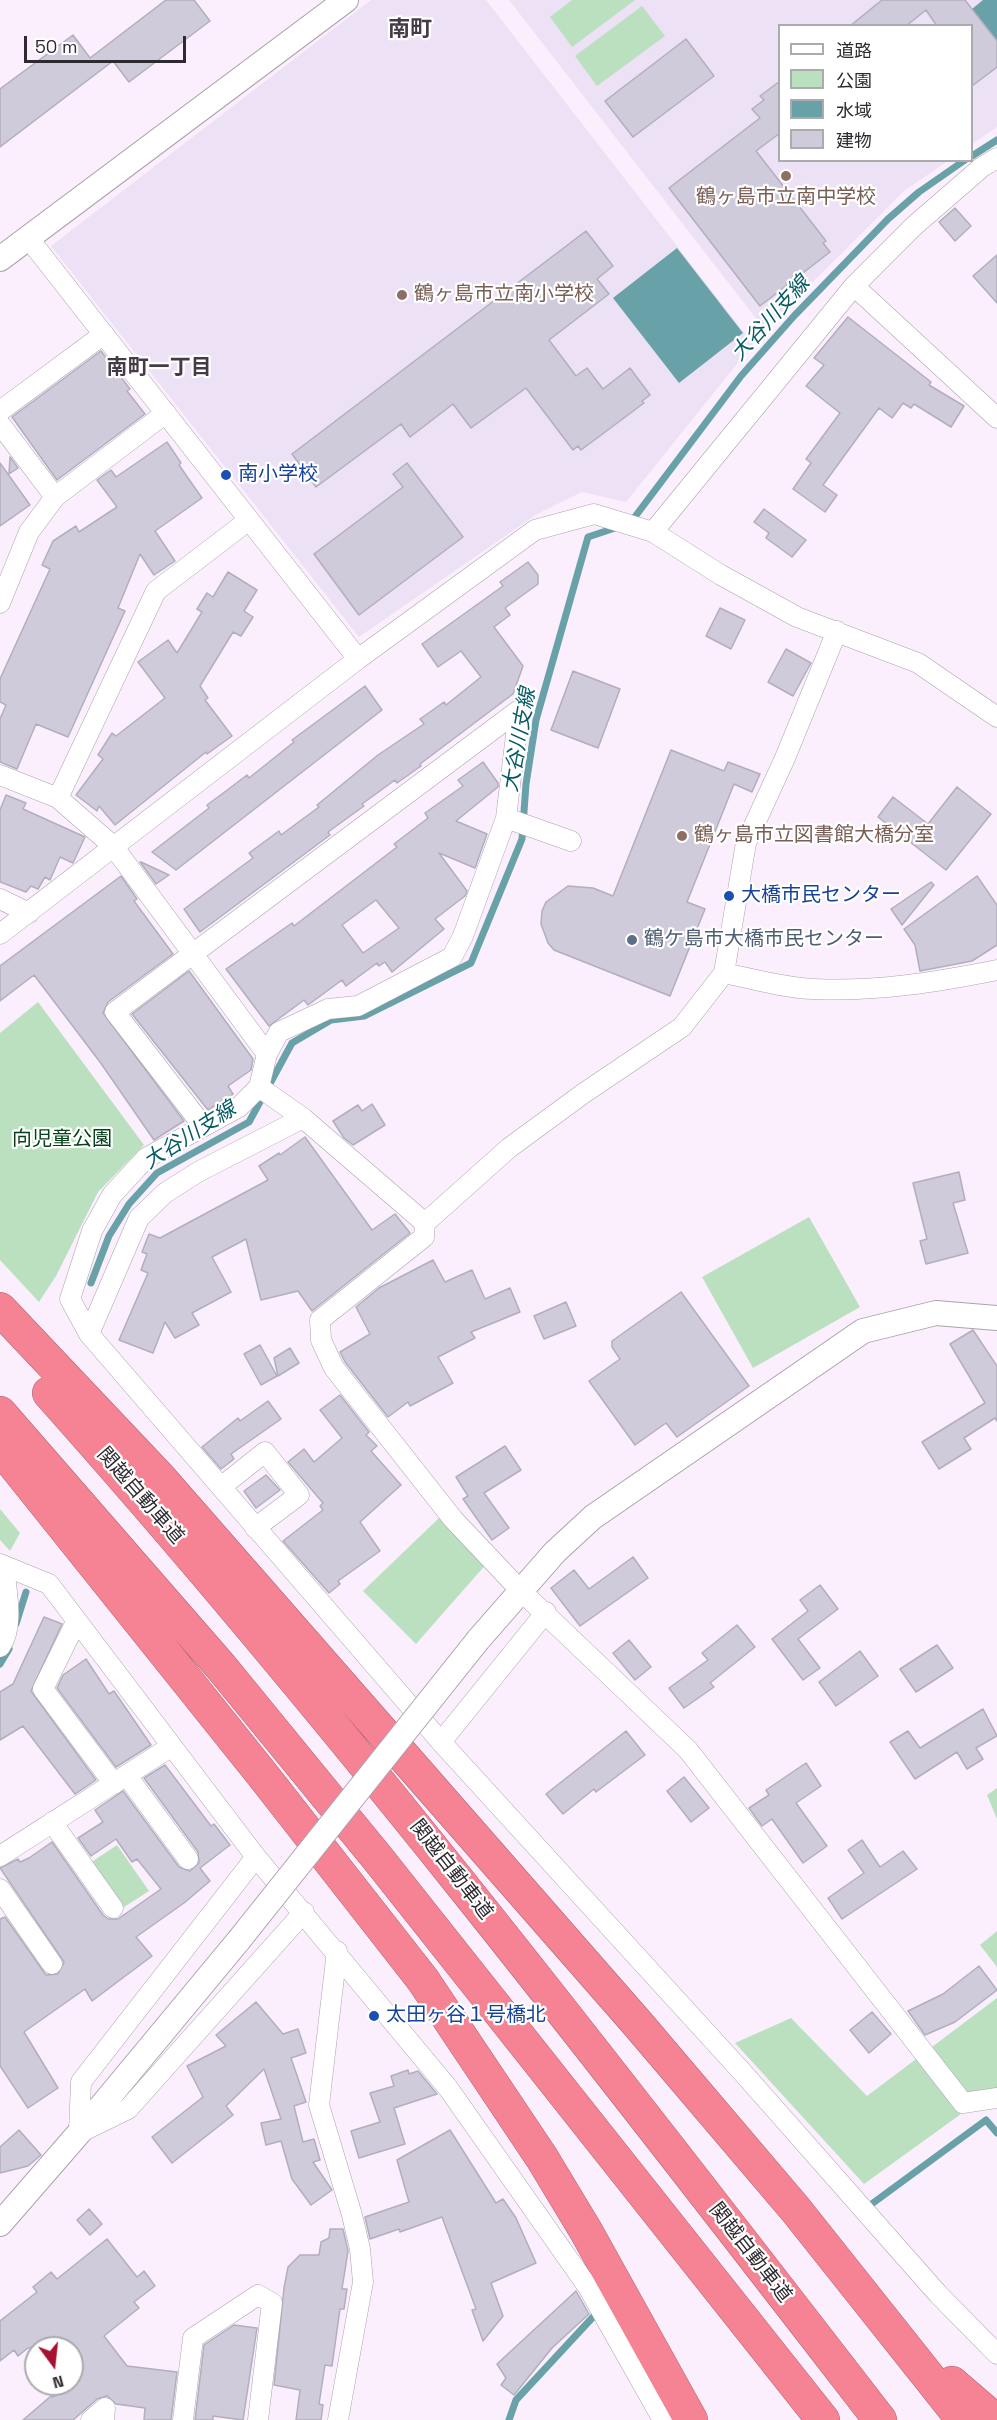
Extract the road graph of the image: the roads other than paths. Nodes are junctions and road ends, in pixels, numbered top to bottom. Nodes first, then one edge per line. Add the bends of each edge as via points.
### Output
1 (346, 0) edge
2 (997, 158) edge
3 (29, 238) junction
4 (0, 259) edge
5 (854, 286) junction
6 (104, 334) junction
7 (0, 411) edge
8 (166, 413) junction
9 (997, 418) edge
10 (0, 424) edge
11 (55, 497) junction
12 (249, 520) junction
13 (653, 532) junction
14 (0, 603) edge
15 (837, 631) junction
16 (358, 659) junction
17 (997, 717) edge
18 (0, 775) edge
19 (58, 798) junction
20 (506, 818) junction
21 (571, 842) dead end
22 (113, 846) junction
23 (0, 899) edge
24 (29, 913) junction
25 (0, 934) edge
26 (192, 954) junction
27 (997, 970) edge
28 (724, 974) junction
29 (267, 1054) junction
30 (259, 1087) junction
31 (303, 1118) junction
32 (203, 1126) junction
33 (425, 1223) junction
34 (0, 1309) edge
35 (997, 1318) edge
36 (89, 1334) junction
37 (0, 1338) edge
38 (0, 1413) edge
39 (0, 1447) edge
40 (221, 1487) junction
41 (255, 1528) junction
42 (2, 1565) edge
43 (520, 1590) junction
44 (546, 1612) junction
45 (76, 1623) junction
46 (0, 1647) edge
47 (441, 1742) junction
48 (172, 1746) junction
49 (120, 1780) junction
50 (52, 1822) junction
51 (0, 1856) edge
52 (256, 1857) junction
53 (188, 1859) dead end
54 (0, 1889) edge
55 (113, 1908) dead end
56 (304, 1912) junction
57 (337, 1951) junction
58 (52, 1964) dead end
59 (997, 2098) edge
60 (79, 2133) junction
61 (796, 2210) junction
62 (0, 2224) edge
63 (997, 2354) edge
64 (91, 2420) edge
65 (104, 2420) edge
66 (183, 2420) edge
67 (258, 2420) edge
68 (338, 2420) edge
69 (663, 2420) edge
70 (691, 2420) edge
71 (823, 2420) edge
72 (880, 2420) edge
73 (963, 2420) edge
74 (995, 2420) edge

1 - 3 street
2 - 5 street via 914,226
3 - 4 street
3 - 6 street
5 - 9 street
5 - 13 street
6 - 7 street
6 - 8 street
8 - 11 street
8 - 12 street
10 - 11 street
11 - 14 street via 29,532
12 - 16 street
12 - 19 street via 156,591
13 - 15 street via 796,617
13 - 16 street via 594,514 535,530
15 - 17 street via 918,663
15 - 28 street via 746,843
16 - 22 street
18 - 19 street
19 - 22 street
20 - 21 street
20 - 26 street via 519,710
20 - 29 street via 472,915 452,957 358,1006 328,1009 279,1032
22 - 24 street
22 - 26 street
23 - 24 street
24 - 25 street
26 - 29 street
26 - 32 street via 116,1012
27 - 28 street via 944,981 813,989
28 - 33 street via 682,1027 509,1148
29 - 30 street
30 - 31 street
30 - 32 street via 239,1107
31 - 33 street
31 - 36 street via 165,1193 139,1218
32 - 36 street via 146,1158 112,1194 92,1231 70,1299
33 - 43 street via 424,1237 320,1320 321,1340 334,1368 453,1519
34 - 61 highway via 175,1496
35 - 43 street via 936,1313 863,1331 593,1517
36 - 40 street
37 - 72 highway, 関越自動車道 via 240,1612 413,1822
38 - 71 highway via 222,1668 357,1832
39 - 70 highway via 423,1980 542,2158
40 - 41 street
40 - 41 street via 265,1452 299,1495
41 - 47 street
42 - 45 street via 49,1584
42 - 46 street via 8,1608 6,1639
43 - 44 street
43 - 60 street, bridge
44 - 47 street
44 - 59 street via 688,1750 963,2103
45 - 48 street
45 - 49 street via 43,1689
47 - 63 street via 744,2074 938,2294
48 - 49 street
48 - 52 street
49 - 50 street
49 - 53 street
50 - 51 street
50 - 55 street
52 - 56 street
52 - 60 street via 81,2082
54 - 58 street
56 - 57 street
56 - 60 street via 129,2109
57 - 68 street via 319,2105 352,2215 363,2282
57 - 69 street via 448,2088 581,2278
60 - 62 street
61 - 73 highway
61 - 74 highway via 964,2395
64 - 65 street via 105,2408
66 - 67 street via 193,2338 258,2295 272,2302

